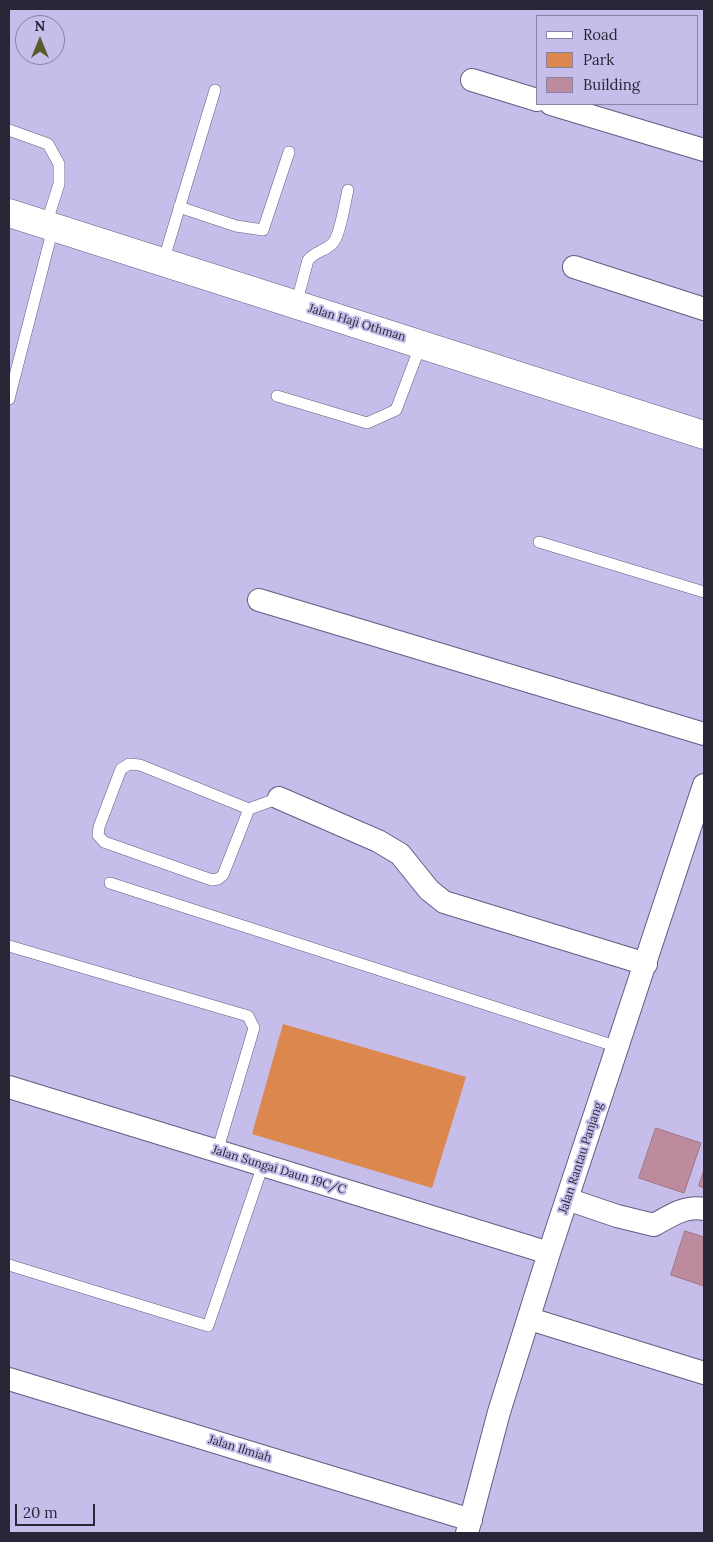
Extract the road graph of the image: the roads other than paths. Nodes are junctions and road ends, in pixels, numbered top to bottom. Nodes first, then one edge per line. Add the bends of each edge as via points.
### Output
1 (472, 80) dead end
2 (215, 90) dead end
3 (536, 100) edge
4 (554, 105) edge
5 (9, 130) edge
6 (704, 150) edge
7 (289, 152) dead end
8 (348, 190) dead end
9 (179, 208) junction
10 (9, 213) edge
11 (49, 226) junction
12 (163, 262) junction
13 (574, 267) dead end
14 (296, 305) junction
15 (704, 309) edge
16 (421, 343) junction
17 (277, 396) dead end
18 (9, 400) edge
19 (704, 434) edge
20 (539, 542) dead end
21 (704, 592) edge
22 (259, 600) dead end
23 (704, 734) edge
24 (704, 785) edge
25 (279, 798) joint
26 (249, 809) junction
27 (110, 883) dead end
28 (9, 946) edge
29 (646, 964) junction
30 (618, 1047) junction
31 (9, 1087) edge
32 (217, 1152) junction
33 (262, 1165) junction
34 (567, 1199) junction
35 (704, 1209) edge
36 (549, 1254) junction
37 (9, 1265) edge
38 (530, 1319) junction
39 (704, 1373) edge
40 (9, 1379) edge
41 (469, 1527) edge

1 - 3 street
2 - 9 lane
4 - 6 street
5 - 11 lane via 48,144 59,164
7 - 9 lane via 263,230 236,226
8 - 14 lane via 336,238 308,260
9 - 12 lane
10 - 11 street, Jalan Haji Othman
11 - 12 street, Jalan Haji Othman
11 - 18 lane
12 - 14 street, Jalan Haji Othman
13 - 15 street
14 - 16 street, Jalan Haji Othman
16 - 17 lane via 396,410 367,423
16 - 19 street, Jalan Haji Othman
20 - 21 lane
22 - 23 street
24 - 29 street, Jalan Rantau Panjang
25 - 26 lane
25 - 29 street via 378,841 400,854 428,890 444,902
26 - 26 lane via 223,875 218,879 212,880 104,842 98,835 121,769 129,764 140,765
27 - 30 lane
28 - 32 lane via 248,1016 254,1028
29 - 30 street, Jalan Rantau Panjang
30 - 34 street, Jalan Rantau Panjang
31 - 32 street, Jalan Sungai Daun 19C/C
32 - 33 street, Jalan Sungai Daun 19C/C
33 - 36 street, Jalan Sungai Daun 19C/C
33 - 37 lane via 208,1326
34 - 35 street via 617,1216 654,1224 679,1211 694,1207
34 - 36 street, Jalan Rantau Panjang
36 - 38 street, Jalan Rantau Panjang
38 - 39 street
38 - 41 street, Jalan Rantau Panjang via 499,1412
40 - 41 street, Jalan Ilmiah

